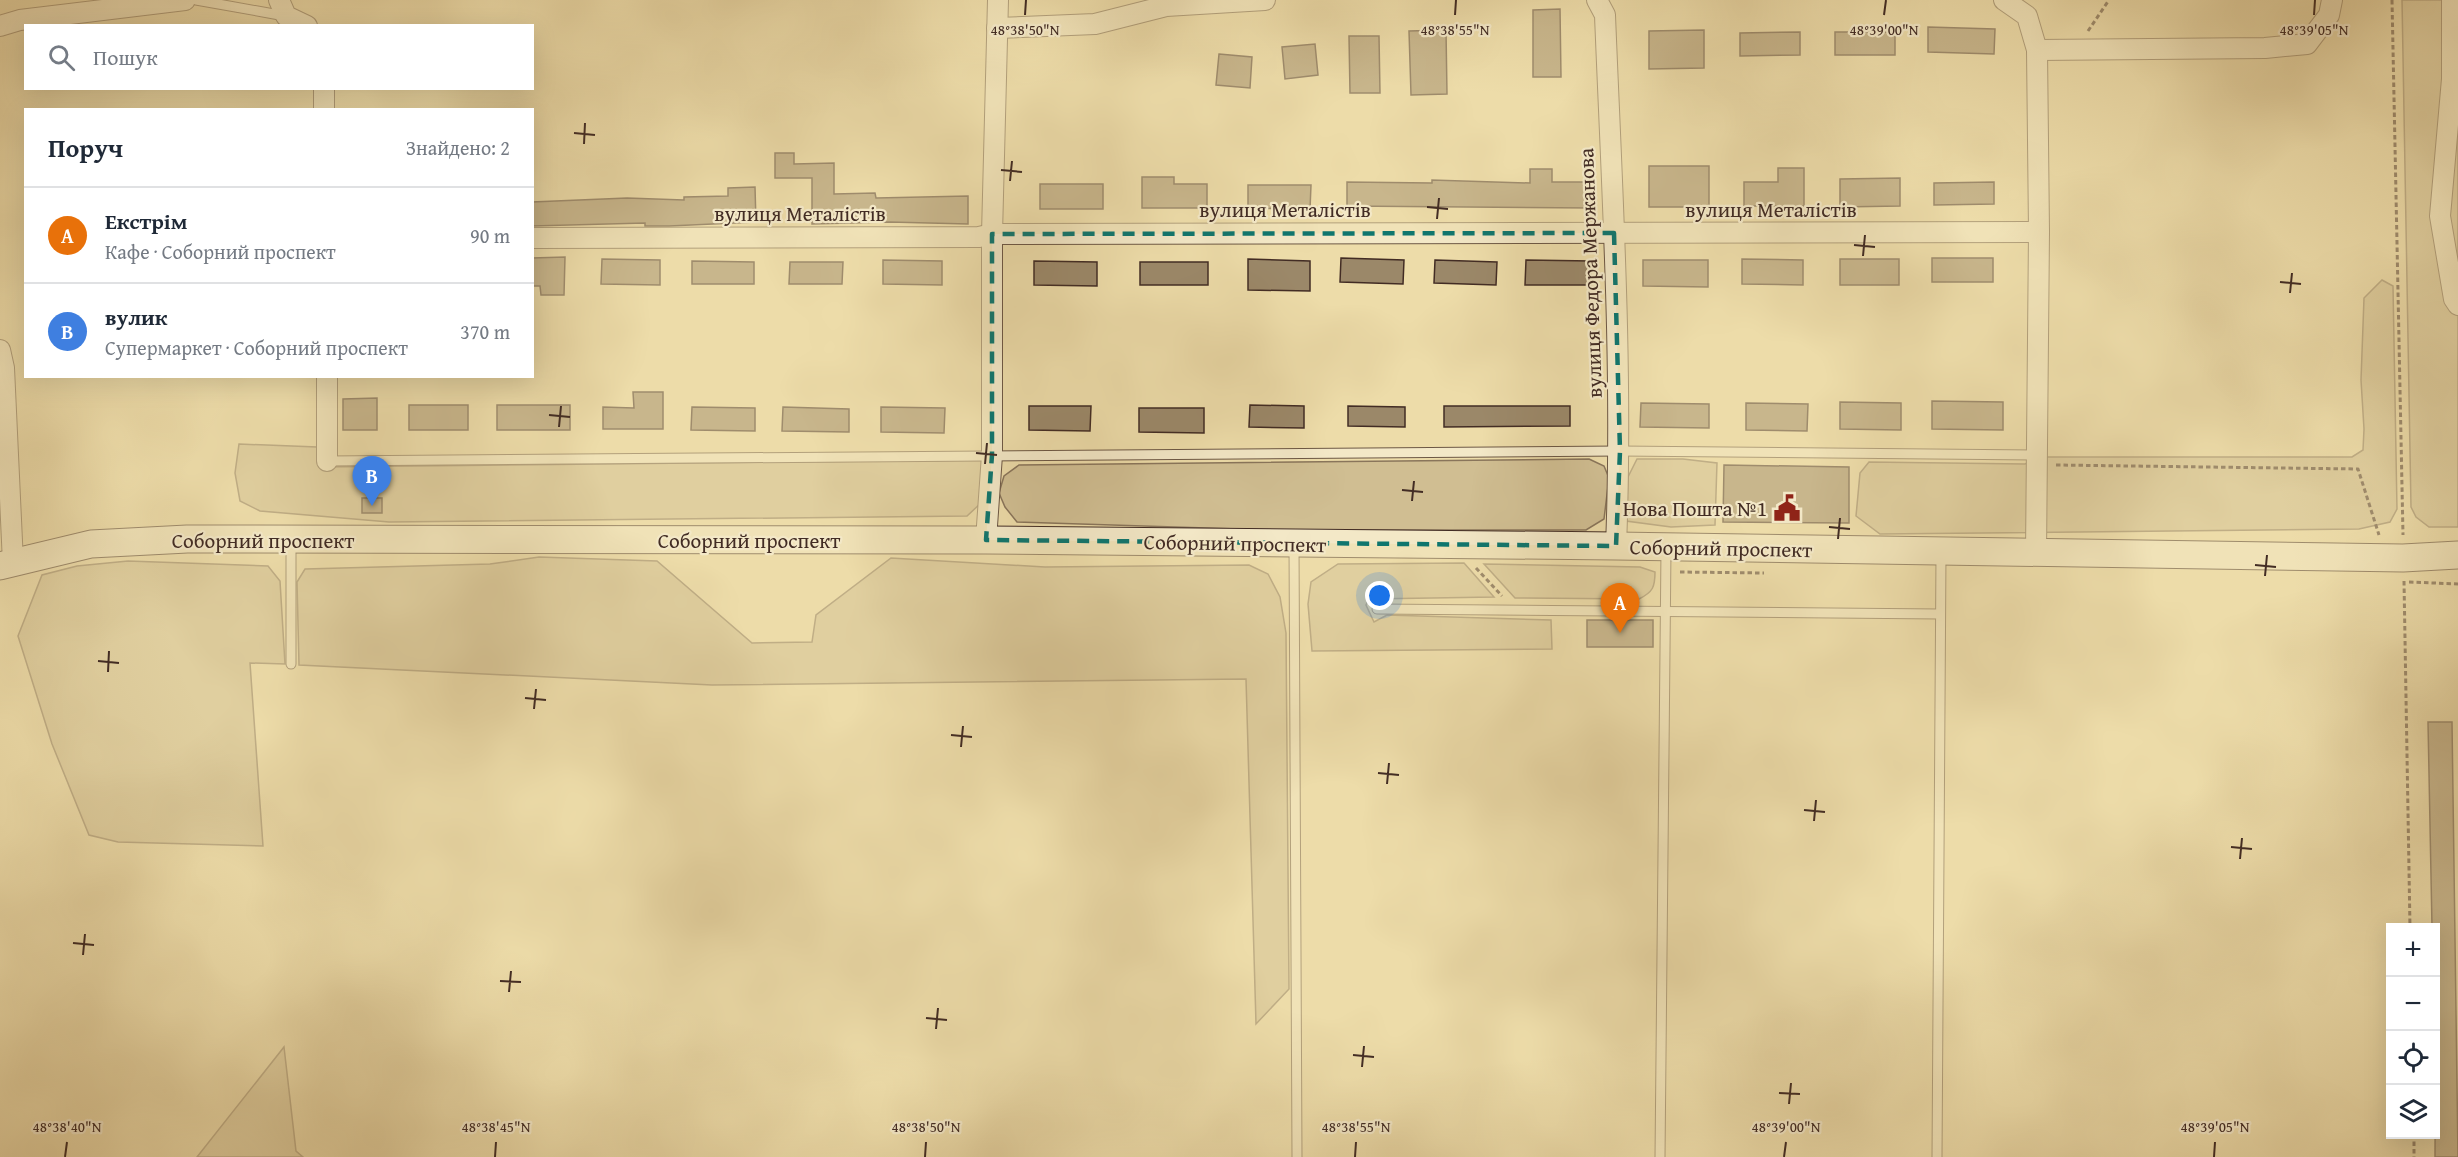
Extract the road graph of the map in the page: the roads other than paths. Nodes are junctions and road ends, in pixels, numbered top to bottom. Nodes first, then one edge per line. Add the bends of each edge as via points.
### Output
1 (185, 0) edge
2 (196, 0) edge
3 (998, 0) edge
4 (1265, 0) edge
5 (1597, 0) edge
6 (2004, 0) edge
7 (2332, 0) edge
8 (2452, 0) edge
9 (282, 8) edge
10 (304, 24) edge
11 (0, 26) edge
12 (998, 28) junction
13 (2037, 50) junction
14 (324, 90) edge
15 (324, 108) edge
16 (2038, 232) junction
17 (1614, 233) junction
18 (992, 234) junction
19 (534, 238) edge
20 (2458, 305) edge
21 (0, 350) edge
22 (327, 378) edge
23 (1620, 451) junction
24 (992, 455) junction
25 (327, 460) joint
26 (2037, 460) junction
27 (291, 539) junction
28 (986, 540) junction
29 (1294, 544) junction
30 (1616, 546) junction
31 (1666, 547) junction
32 (1941, 551) junction
33 (2036, 553) junction
34 (2458, 555) edge
35 (7, 565) edge
36 (1377, 609) dead end
37 (1665, 612) junction
38 (1940, 614) junction
39 (291, 664) dead end
40 (1297, 1157) edge
41 (1660, 1157) edge
42 (1937, 1157) edge

1 - 11 street via 20,20
2 - 9 lane
3 - 12 street
4 - 12 street via 1166,6 1095,24
5 - 17 street, вулиця Федора Мержанова via 1605,15
6 - 13 street via 2026,16
7 - 13 street via 2329,15 2307,44 2265,48
8 - 20 street via 2452,80 2440,216
9 - 10 street
12 - 18 street
13 - 16 street
14 - 15 street
16 - 17 street, вулиця Металістів
16 - 26 street
17 - 18 street, вулиця Металістів
17 - 23 street, вулиця Федора Мержанова
18 - 19 street, вулиця Металістів
18 - 24 street
21 - 35 street via 4,368
22 - 25 street
23 - 24 lane
23 - 26 lane
23 - 30 street, вулиця Федора Мержанова
24 - 25 lane
24 - 28 street
26 - 33 street
27 - 28 main road, Соборний проспект
27 - 35 main road, Соборний проспект via 92,544
27 - 39 lane
28 - 29 main road, Соборний проспект
29 - 30 main road, Соборний проспект
29 - 40 lane
30 - 31 main road, Соборний проспект
31 - 32 main road, Соборний проспект
31 - 37 lane
32 - 33 main road, Соборний проспект
32 - 38 lane
33 - 34 main road, Соборний проспект via 2409,547
36 - 37 lane
37 - 38 lane
37 - 41 lane
38 - 42 lane

